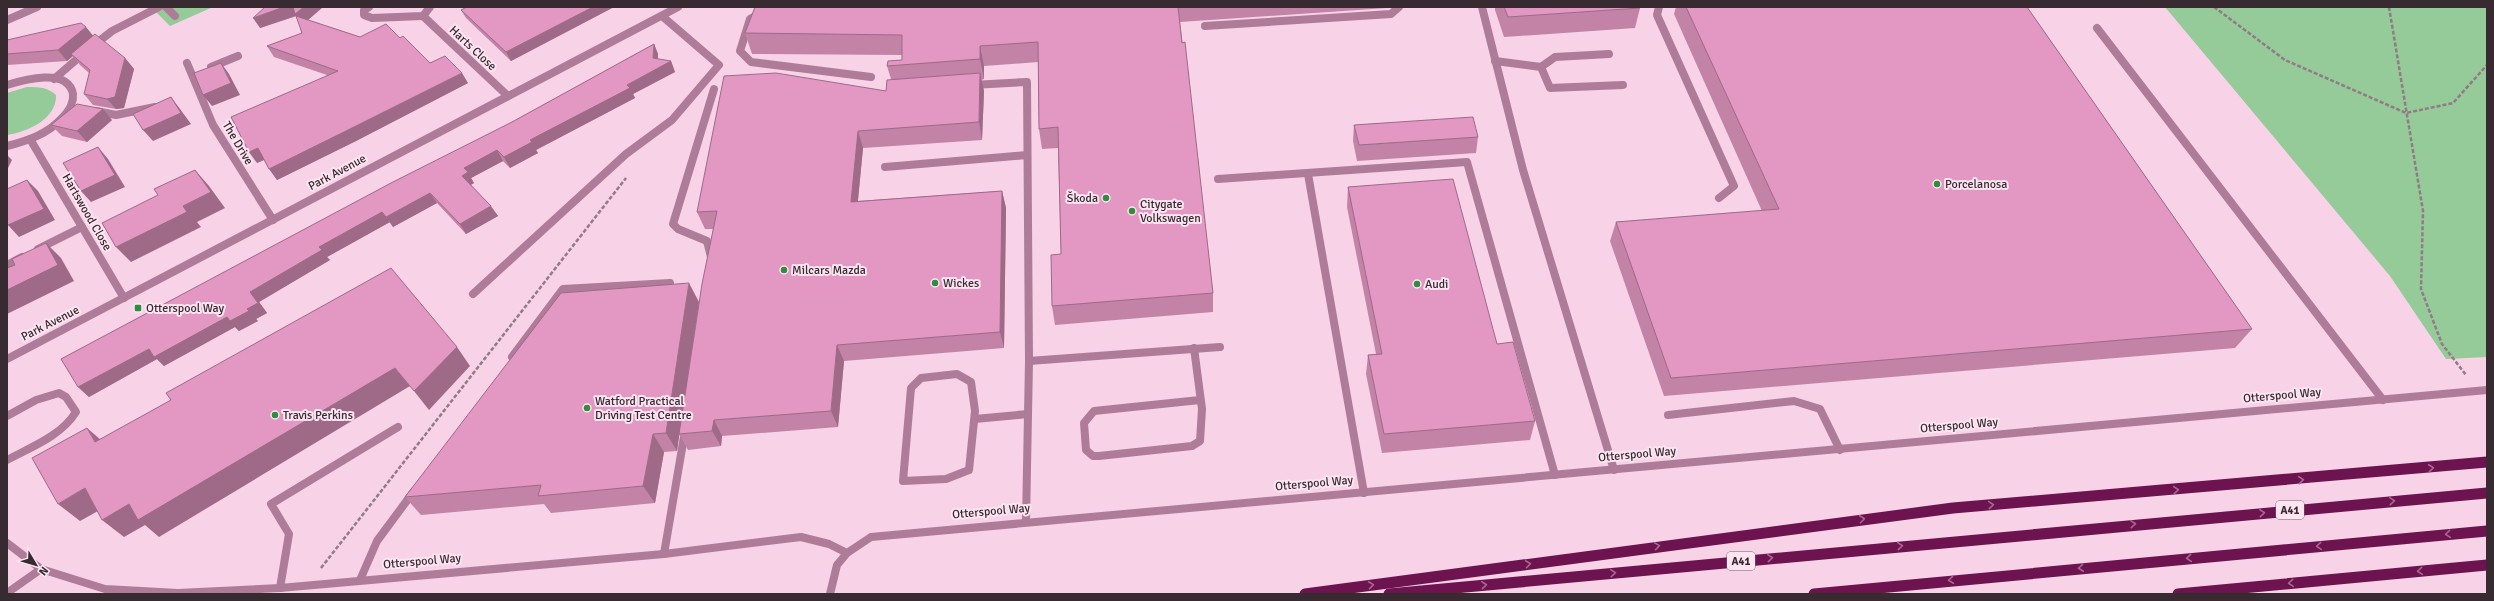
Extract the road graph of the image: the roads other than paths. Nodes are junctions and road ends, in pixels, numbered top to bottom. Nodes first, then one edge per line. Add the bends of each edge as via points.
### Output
1 (37, 7) edge
2 (159, 7) edge
3 (166, 7) edge
4 (369, 7) edge
5 (430, 7) edge
6 (678, 7) edge
7 (772, 7) edge
8 (1399, 7) edge
9 (1482, 7) edge
10 (1660, 7) edge
11 (175, 16) dead end
12 (423, 16) junction
13 (662, 16) junction
14 (7, 20) edge
15 (1205, 26) dead end
16 (2097, 28) dead end
17 (1609, 54) dead end
18 (238, 56) dead end
19 (1495, 61) junction
20 (187, 63) dead end
21 (1541, 67) junction
22 (197, 73) junction
23 (871, 77) dead end
24 (54, 79) junction
25 (7, 85) edge
26 (1623, 85) dead end
27 (963, 86) edge
28 (714, 89) dead end
29 (508, 96) junction
30 (166, 105) edge
31 (78, 108) junction
32 (30, 138) junction
33 (7, 146) edge
34 (1027, 155) junction
35 (885, 167) dead end
36 (1308, 174) junction
37 (1218, 179) dead end
38 (1719, 198) dead end
39 (273, 220) junction
40 (82, 228) junction
41 (710, 263) edge
42 (7, 265) edge
43 (670, 283) edge
44 (473, 294) dead end
45 (124, 298) junction
46 (1220, 347) dead end
47 (1194, 348) junction
48 (7, 359) edge
49 (1029, 361) junction
50 (507, 364) edge
51 (2483, 391) edge
52 (1200, 400) junction
53 (2384, 400) junction
54 (1028, 414) junction
55 (1668, 415) dead end
56 (7, 416) edge
57 (975, 418) junction
58 (686, 420) edge
59 (398, 427) dead end
60 (1840, 450) junction
61 (7, 460) edge
62 (2487, 462) edge
63 (1614, 470) junction
64 (1555, 475) junction
65 (419, 484) edge
66 (1364, 493) junction
67 (2487, 493) edge
68 (1026, 522) junction
69 (2487, 531) edge
70 (7, 543) edge
71 (846, 553) junction
72 (664, 554) junction
73 (2487, 565) edge
74 (41, 569) junction
75 (360, 580) junction
76 (280, 588) junction
77 (7, 593) edge
78 (830, 594) edge
79 (1305, 594) edge
80 (1389, 594) edge
81 (1814, 594) edge
82 (2178, 594) edge

1 - 14 street
2 - 24 street via 112,31
3 - 11 street
4 - 12 street via 364,10 364,15 372,18
5 - 12 street
6 - 13 street, Park Avenue
7 - 23 street via 750,19 740,51 751,62
8 - 15 street via 1391,14
9 - 19 street
10 - 38 street via 1657,15 1734,186
12 - 29 street, Harts Close
13 - 29 street, Park Avenue
13 - 44 street via 719,65 672,120 626,154
16 - 53 street
17 - 21 street via 1555,57
18 - 22 street
19 - 21 street
19 - 63 street via 1523,170
20 - 22 street, The Drive
21 - 26 street via 1550,88
22 - 39 street, The Drive via 195,92
24 - 25 street via 23,80
24 - 31 street via 68,84
27 - 34 street via 1027,82
28 - 41 street via 673,224 682,232 702,236 709,244
29 - 39 street, Park Avenue
30 - 31 street via 116,115
31 - 32 street
32 - 33 street
32 - 40 street, Hartswood Close
34 - 35 street
34 - 49 street
36 - 37 street
36 - 64 street via 1467,162
36 - 66 street
39 - 45 street, Park Avenue
40 - 42 street
40 - 45 street, Hartswood Close
43 - 50 street via 563,289
45 - 48 street, Park Avenue
46 - 47 street
47 - 49 street
47 - 52 street
49 - 54 street
51 - 53 street, Otterspool Way
52 - 52 street via 1202,434 1200,441 1192,446 1099,456 1093,456 1086,450 1083,425 1094,410
53 - 60 street, Otterspool Way
54 - 57 street
54 - 68 street
55 - 60 street via 1794,402 1820,409
56 - 61 street via 50,393 58,392 63,394 76,412 73,420 64,427
57 - 57 street via 969,470 962,476 953,478 903,482 911,388 915,382 930,377 957,374 965,377 974,390
58 - 72 street
59 - 76 street via 271,504 289,534
60 - 63 street, Otterspool Way
79 -> 62 highway via 1953,508
63 - 64 street, Otterspool Way
64 - 66 street, Otterspool Way
65 - 75 street via 377,541
66 - 68 street, Otterspool Way
80 -> 67 highway, A41
68 - 71 street, Otterspool Way via 871,536
69 -> 81 highway
70 - 74 street, Otterspool Way
71 - 72 street, Otterspool Way via 829,544 801,537
71 - 78 street, Otterspool Way via 837,565
72 - 75 street, Otterspool Way
73 -> 82 highway
74 - 76 street, Otterspool Way via 105,590 178,593
74 - 77 street
75 - 76 street, Otterspool Way

